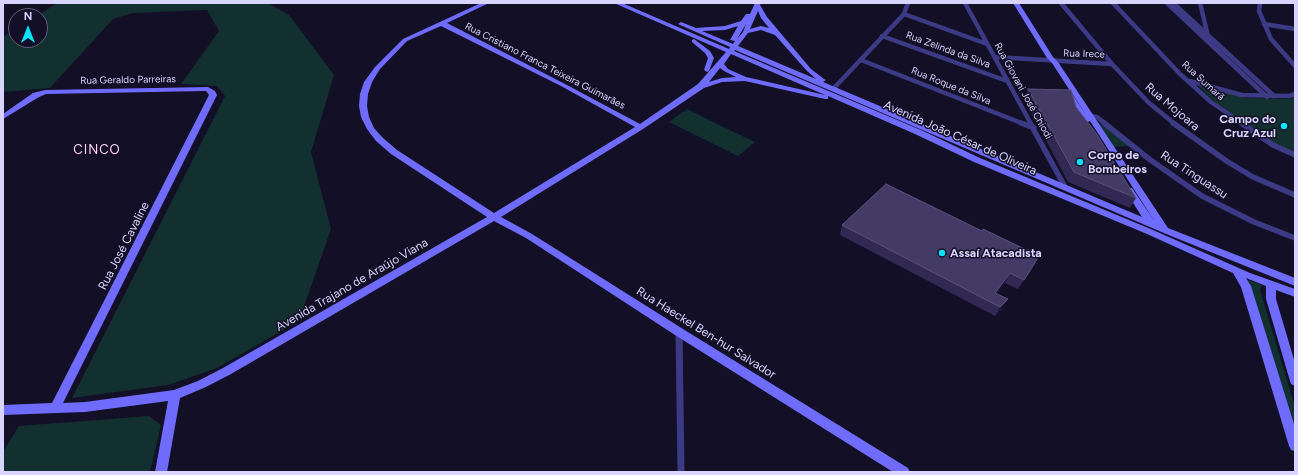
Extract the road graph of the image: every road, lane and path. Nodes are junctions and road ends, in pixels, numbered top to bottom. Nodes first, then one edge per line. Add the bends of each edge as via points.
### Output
1 (486, 3) edge
2 (617, 3) edge
3 (632, 3) edge
4 (908, 3) edge
5 (965, 3) edge
6 (1016, 3) edge
7 (1061, 3) edge
8 (1113, 3) edge
9 (1167, 3) edge
10 (1173, 3) edge
11 (1200, 3) edge
12 (1260, 3) edge
13 (757, 4) edge
14 (904, 14) junction
15 (752, 21) junction
16 (441, 23) junction
17 (743, 23) junction
18 (770, 24) junction
19 (1264, 24) junction
20 (676, 28) junction
21 (693, 29) junction
22 (1295, 29) edge
23 (746, 32) junction
24 (778, 35) junction
25 (1208, 35) junction
26 (882, 36) junction
27 (987, 44) junction
28 (727, 48) junction
29 (995, 57) junction
30 (1226, 58) junction
31 (1233, 58) junction
32 (861, 60) junction
33 (1052, 60) junction
34 (760, 61) junction
35 (720, 64) junction
36 (1112, 64) junction
37 (1295, 66) edge
38 (707, 70) junction
39 (809, 70) junction
40 (797, 73) junction
41 (744, 79) junction
42 (1007, 81) junction
43 (1188, 81) junction
44 (701, 86) junction
45 (832, 88) junction
46 (1295, 94) edge
47 (213, 95) joint
48 (684, 96) junction
49 (1274, 96) junction
50 (1267, 97) junction
51 (848, 99) junction
52 (1085, 115) junction
53 (3, 117) edge
54 (640, 127) junction
55 (1034, 128) junction
56 (1295, 155) edge
57 (1065, 187) junction
58 (1295, 195) edge
59 (494, 217) junction
60 (1151, 224) junction
61 (1165, 230) junction
62 (1153, 233) junction
63 (1295, 238) edge
64 (1167, 240) junction
65 (1236, 270) junction
66 (1295, 282) edge
67 (1271, 285) junction
68 (1295, 293) edge
69 (679, 332) junction
70 (1295, 381) edge
71 (175, 395) junction
72 (55, 408) junction
73 (3, 410) edge
74 (1295, 446) edge
75 (161, 472) edge
76 (681, 472) edge
77 (904, 472) edge

1 - 16 street
2 - 20 street, Avenida João César de Oliveira
3 - 21 street, Avenida João César de Oliveira
4 - 14 street
5 - 27 street, Rua Giovani José Chiodi
6 - 33 street
7 - 36 street, Rua Mojoara
8 - 43 street, Rua Sumarã
9 - 30 street
10 - 25 street
11 - 25 street
12 - 19 street via 1259,11
13 - 15 street, Avenida Trajano de Araújo Viana
13 - 17 street, Avenida Trajano de Araújo Viana
13 - 18 street
14 - 26 street
14 - 27 street
15 - 17 street
15 - 18 street
15 - 23 street, Avenida Trajano de Araújo Viana
16 - 54 street, Rua Cristiano Franca Teixeira Guimarães
16 - 59 street via 406,40 377,68 364,94 365,117 379,139 394,152
17 - 21 street via 720,29
17 - 28 street, Avenida Trajano de Araújo Viana
18 - 24 street
19 - 22 street
19 - 37 street via 1271,39
20 - 34 street, Avenida João César de Oliveira
20 - 38 street via 708,52 711,58
21 - 34 street, Avenida João César de Oliveira
23 - 24 street via 761,28
23 - 35 street, Avenida Trajano de Araújo Viana
24 - 39 street
25 - 31 street
26 - 32 street
26 - 42 street, Rua Zelinda da Silva
27 - 29 street, Rua Giovani José Chiodi
28 - 35 street
28 - 38 street, Avenida Trajano de Araújo Viana
29 - 33 street, Rua Irece
29 - 42 street, Rua Giovani José Chiodi
30 - 31 street
30 - 50 street
31 - 49 street
32 - 45 street
32 - 55 street, Rua Roque da Silva
33 - 36 street, Rua Irece
33 - 52 street
34 - 40 street, Avenida João César de Oliveira
34 - 51 street, Avenida João César de Oliveira
35 - 41 street
35 - 44 street, Avenida Trajano de Araújo Viana
36 - 58 street, Rua Mojoara via 1149,103 1203,145 1253,176
38 - 48 street, Avenida Trajano de Araújo Viana
39 - 40 street
39 - 45 street
40 - 45 street, Avenida João César de Oliveira
41 - 44 street, Avenida Trajano de Araújo Viana via 722,80
41 - 51 street, Avenida Trajano de Araújo Viana
42 - 55 street, Rua Giovani José Chiodi
43 - 50 street via 1242,95
43 - 56 street, Rua Sumarã via 1224,112 1273,145
44 - 48 street, Avenida Trajano de Araújo Viana
45 - 51 street, Avenida João César de Oliveira
46 - 49 street
47 - 53 street, Rua Geraldo Parreiras via 208,89 40,93
47 - 72 street, Rua José Cavaline
48 - 54 street, Avenida Trajano de Araújo Viana
49 - 50 street
51 - 57 street, Avenida João César de Oliveira
51 - 62 street, Avenida João César de Oliveira via 977,160
52 - 60 street
52 - 61 street
52 - 63 street, Rua Tinguassu via 1097,117 1149,159 1196,192 1254,222
54 - 59 street, Avenida Trajano de Araújo Viana
55 - 57 street, Rua Giovani José Chiodi
57 - 60 street, Avenida João César de Oliveira
59 - 69 street, Rua Haeckel Ben-hur Salvador via 529,236
59 - 71 street, Avenida Trajano de Araújo Viana via 227,371
60 - 61 street, Avenida João César de Oliveira
60 - 62 street
61 - 64 street
61 - 66 street, Avenida João César de Oliveira
62 - 64 street, Avenida João César de Oliveira
64 - 65 street, Avenida João César de Oliveira
65 - 67 street, Avenida João César de Oliveira
65 - 74 street via 1246,286
67 - 68 street, Avenida João César de Oliveira
67 - 70 street via 1271,299
69 - 76 street
69 - 77 street, Rua Haeckel Ben-hur Salvador
71 - 72 street, Avenida Trajano de Araújo Viana via 84,407
71 - 75 street
72 - 73 street, Avenida Trajano de Araújo Viana

